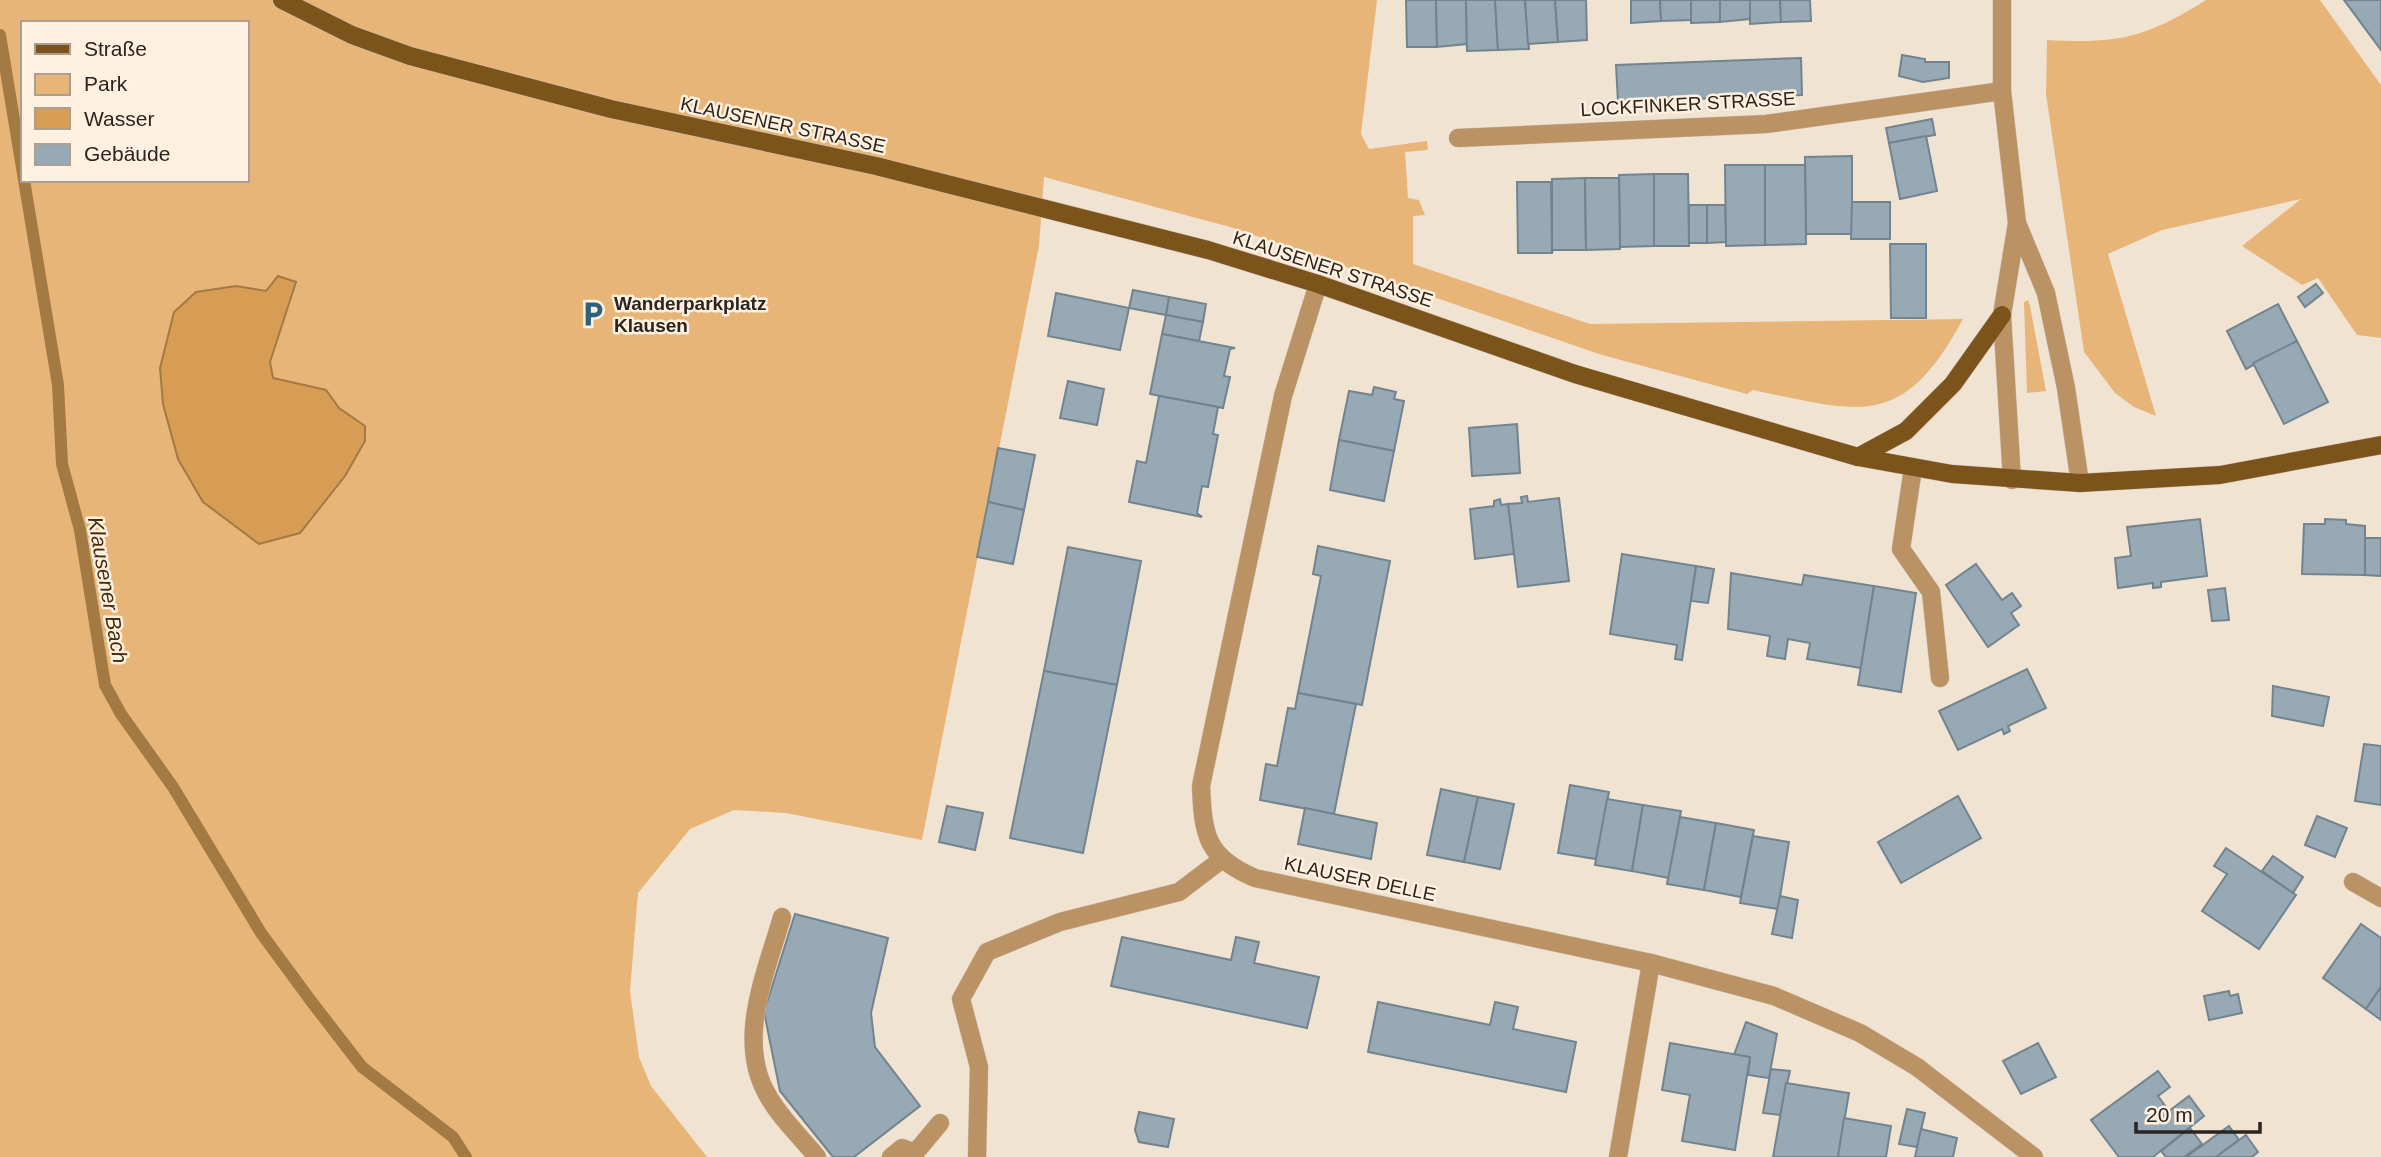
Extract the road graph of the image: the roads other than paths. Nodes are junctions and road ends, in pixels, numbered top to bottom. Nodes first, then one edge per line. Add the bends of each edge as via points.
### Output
1 (282, 0) edge
2 (2002, 0) edge
3 (2002, 91) junction
4 (1458, 138) dead end
5 (2017, 223) junction
6 (1318, 284) junction
7 (2002, 315) junction
8 (2381, 445) edge
9 (1858, 457) junction
10 (1913, 468) junction
11 (2012, 481) junction
12 (2080, 483) junction
13 (1940, 678) dead end
14 (1221, 860) junction
15 (2353, 882) dead end
16 (2381, 898) edge
17 (782, 917) dead end
18 (1651, 962) junction
19 (940, 1123) dead end
20 (817, 1157) edge
21 (891, 1157) edge
22 (977, 1157) edge
23 (1618, 1157) edge
24 (2034, 1157) edge

1 - 6 main road, KLAUSENER STRASSE via 352,35 410,56 611,109 876,166 1117,226
2 - 3 street
3 - 4 street, LOCKFINKER STRASSE via 1766,124
3 - 5 street
5 - 7 street
5 - 12 street via 2046,293
6 - 9 main road, KLAUSENER STRASSE via 1575,374
6 - 14 street via 1283,396 1201,786 1209,845
7 - 9 main road via 1953,384 1906,430
7 - 11 street
8 - 12 main road, KLAUSENER STRASSE via 2227,474
9 - 10 main road, KLAUSENER STRASSE
10 - 11 main road, KLAUSENER STRASSE
10 - 13 street via 1901,549 1931,592
11 - 12 main road, KLAUSENER STRASSE
14 - 18 street, KLAUSER DELLE via 1255,878
14 - 22 street via 1179,892 1060,922 987,952 961,999 979,1067
15 - 16 street
17 - 20 street via 753,1018 755,1066 767,1095
18 - 23 street
18 - 24 street, KLAUSER DELLE via 1774,996 1860,1033 1917,1066
19 - 21 street via 915,1153 902,1148

